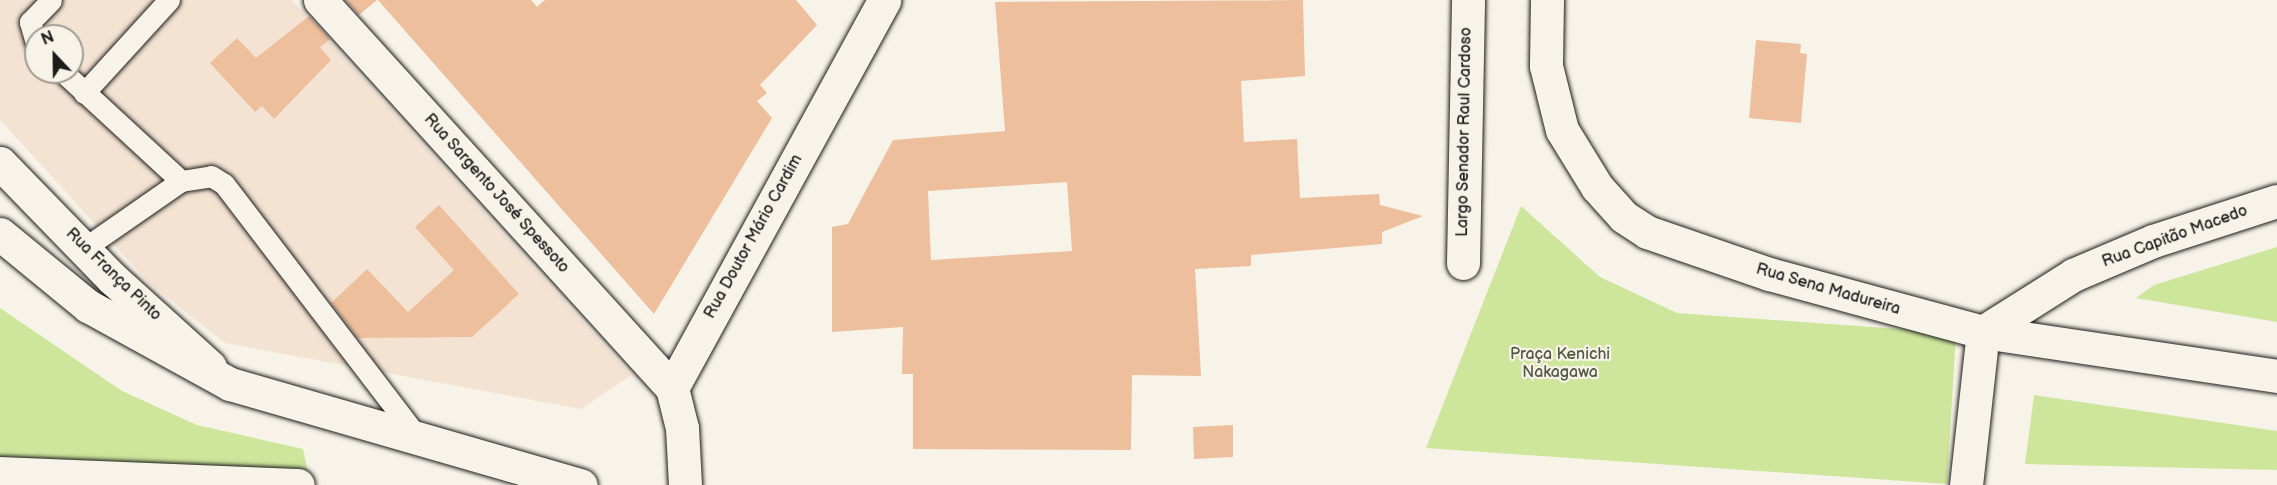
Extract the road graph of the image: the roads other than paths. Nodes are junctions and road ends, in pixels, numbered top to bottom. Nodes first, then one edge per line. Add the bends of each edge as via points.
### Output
1 (51, 0) edge
2 (169, 0) edge
3 (320, 0) edge
4 (1468, 0) edge
5 (1547, 0) edge
6 (875, 4) edge
7 (31, 24) edge
8 (75, 84) edge
9 (84, 93) junction
10 (0, 163) edge
11 (181, 180) junction
12 (2277, 201) edge
13 (0, 234) edge
14 (84, 249) junction
15 (1463, 263) dead end
16 (1983, 332) junction
17 (2277, 376) edge
18 (230, 384) junction
19 (672, 388) junction
20 (421, 442) junction
21 (0, 473) edge
22 (298, 485) edge
23 (581, 485) edge
24 (685, 485) edge
25 (1966, 485) edge

1 - 7 lane
2 - 9 lane
3 - 19 main road, Rua Sargento José Spessoto
4 - 15 main road, Largo Senador Raul Cardoso
5 - 16 main road, Rua Sena Madureira via 1546,66 1562,130 1597,188 1624,217 1671,243
6 - 19 main road, Rua Doutor Mário Cardim
8 - 9 lane
9 - 11 lane
10 - 14 main road, Rua França Pinto
11 - 14 lane
11 - 20 lane via 196,175 224,184
12 - 16 main road, Rua Capitão Macedo via 2153,241 2073,275
13 - 18 main road via 88,306
14 - 18 main road, Rua França Pinto
16 - 17 main road, Rua Sena Madureira
16 - 25 main road
18 - 20 main road
19 - 24 main road via 682,428
20 - 23 main road
21 - 22 main road

